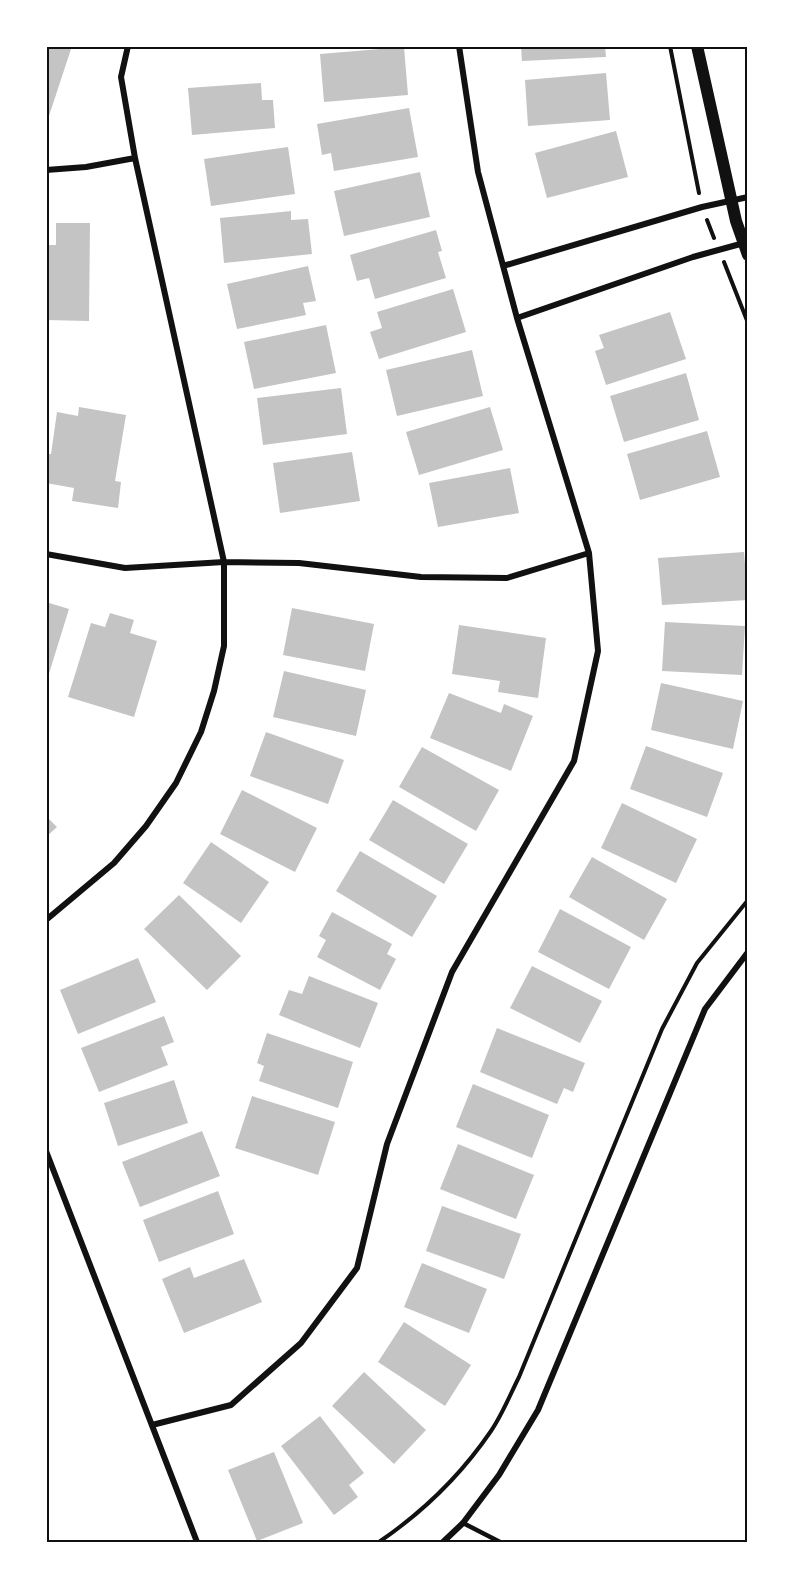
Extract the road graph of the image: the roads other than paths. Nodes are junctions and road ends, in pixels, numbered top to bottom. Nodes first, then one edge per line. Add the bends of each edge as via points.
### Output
1 (128, 46) edge
2 (459, 46) edge
3 (697, 46) edge
4 (135, 158) junction
5 (46, 170) edge
6 (747, 198) edge
7 (731, 199) junction
8 (746, 246) edge
9 (503, 266) junction
10 (517, 318) junction
11 (589, 552) junction
12 (46, 554) edge
13 (224, 562) junction
14 (46, 920) edge
15 (747, 952) edge
16 (46, 1151) edge
17 (153, 1425) junction
18 (463, 1523) junction
19 (197, 1542) edge
20 (443, 1542) edge
21 (500, 1542) edge

1 - 4 street via 121,77
2 - 9 street via 478,172
3 - 7 main road
4 - 5 street
4 - 13 street
6 - 7 street
7 - 8 main road
7 - 9 street
8 - 10 street via 719,250
9 - 10 street
10 - 11 street
11 - 13 street via 507,578 421,577 299,563
11 - 17 street via 598,651 574,761 453,972 387,1144 357,1268 301,1343 231,1405
12 - 13 street via 125,568
13 - 14 street via 224,646 201,732 176,783 114,863
15 - 18 street via 705,1009 538,1410 499,1475
16 - 17 street
17 - 19 street
18 - 20 street
18 - 21 lane

